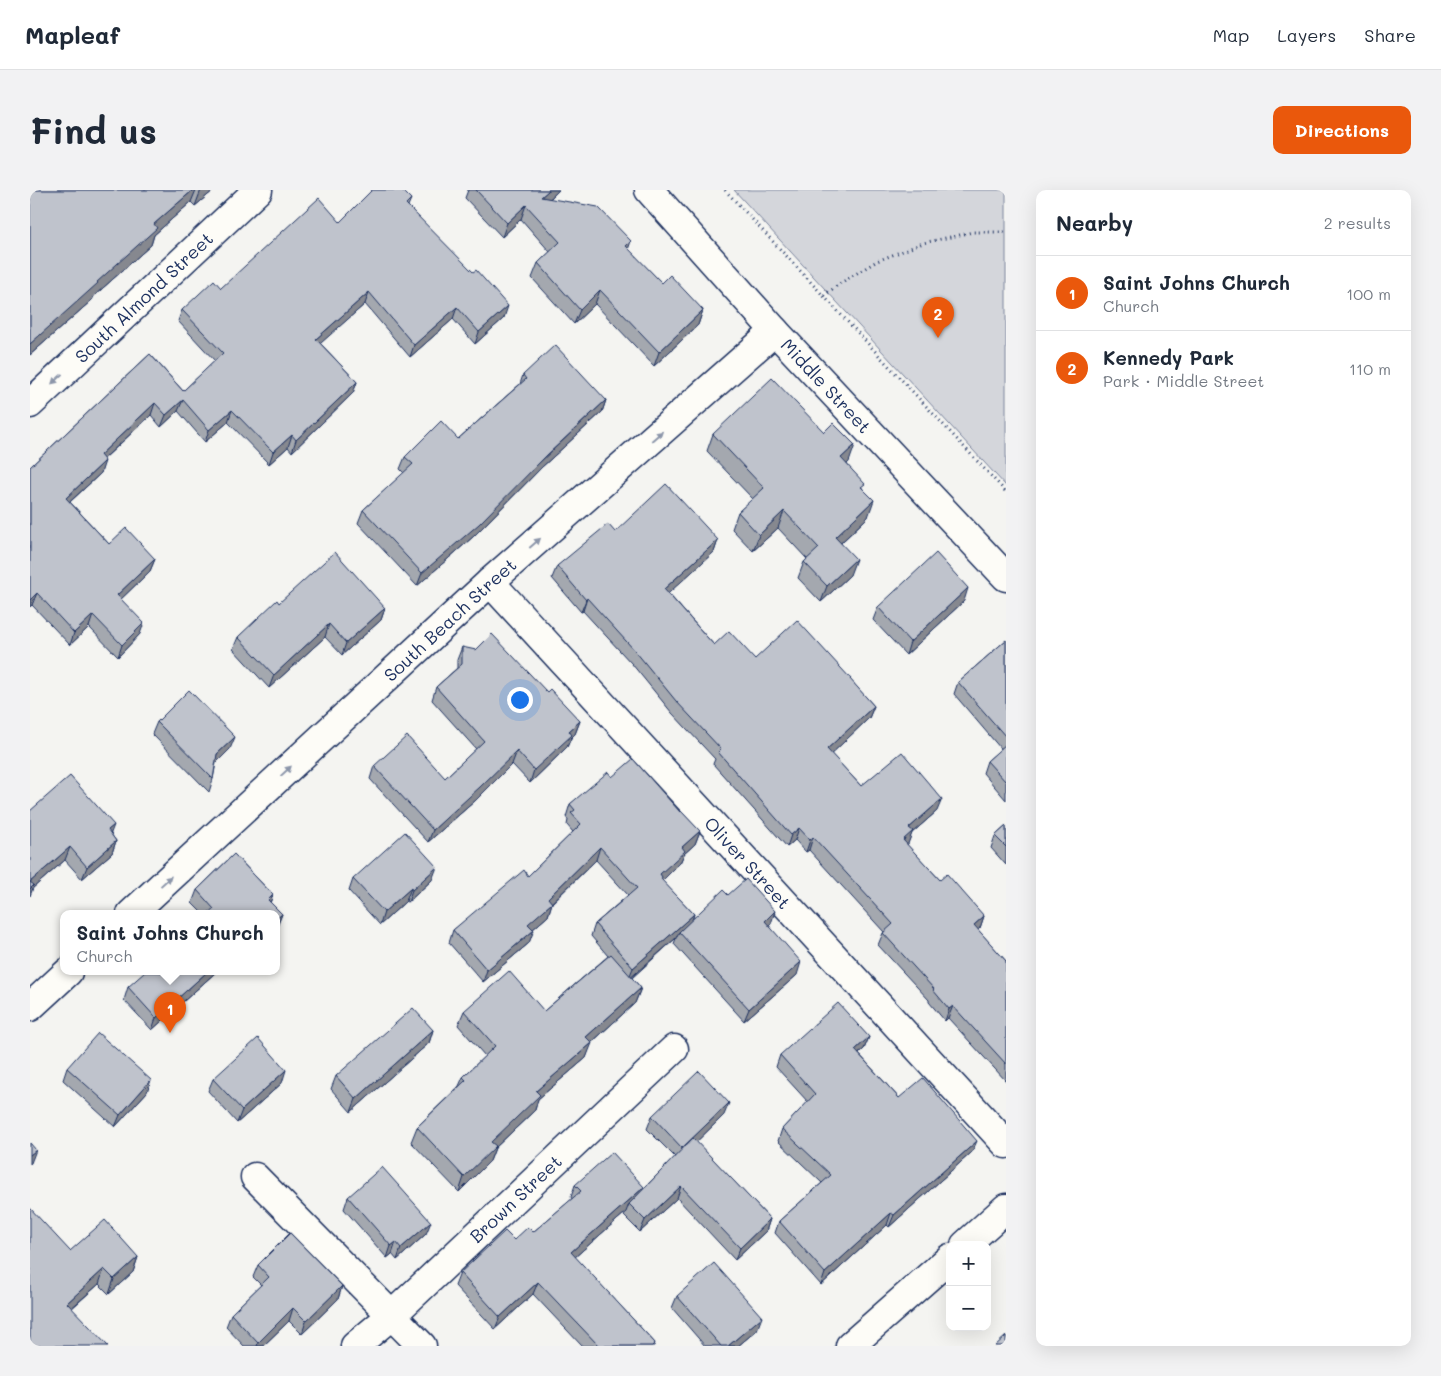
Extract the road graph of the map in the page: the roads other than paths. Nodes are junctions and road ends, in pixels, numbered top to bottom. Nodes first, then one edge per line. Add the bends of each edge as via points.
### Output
1 (258, 190) edge
2 (649, 190) edge
3 (776, 331) junction
4 (30, 404) edge
5 (1006, 577) edge
6 (490, 582) junction
7 (135, 910) edge
8 (65, 975) edge
9 (30, 1007) edge
10 (674, 1049) dead end
11 (1006, 1144) edge
12 (255, 1177) dead end
13 (1006, 1208) edge
14 (969, 1241) edge
15 (946, 1262) edge
16 (392, 1316) junction
17 (355, 1346) edge
18 (422, 1346) edge
19 (850, 1346) edge

1 -> 4 street, South Almond Street
2 - 3 street, Middle Street
3 - 5 street, Middle Street
6 -> 3 street, South Beach Street
7 -> 6 street, South Beach Street
6 - 11 street, Oliver Street
8 - 9 street
10 - 16 street, Brown Street
12 - 16 street
13 - 14 street
15 - 19 street
16 - 17 street, Brown Street
16 - 18 street

